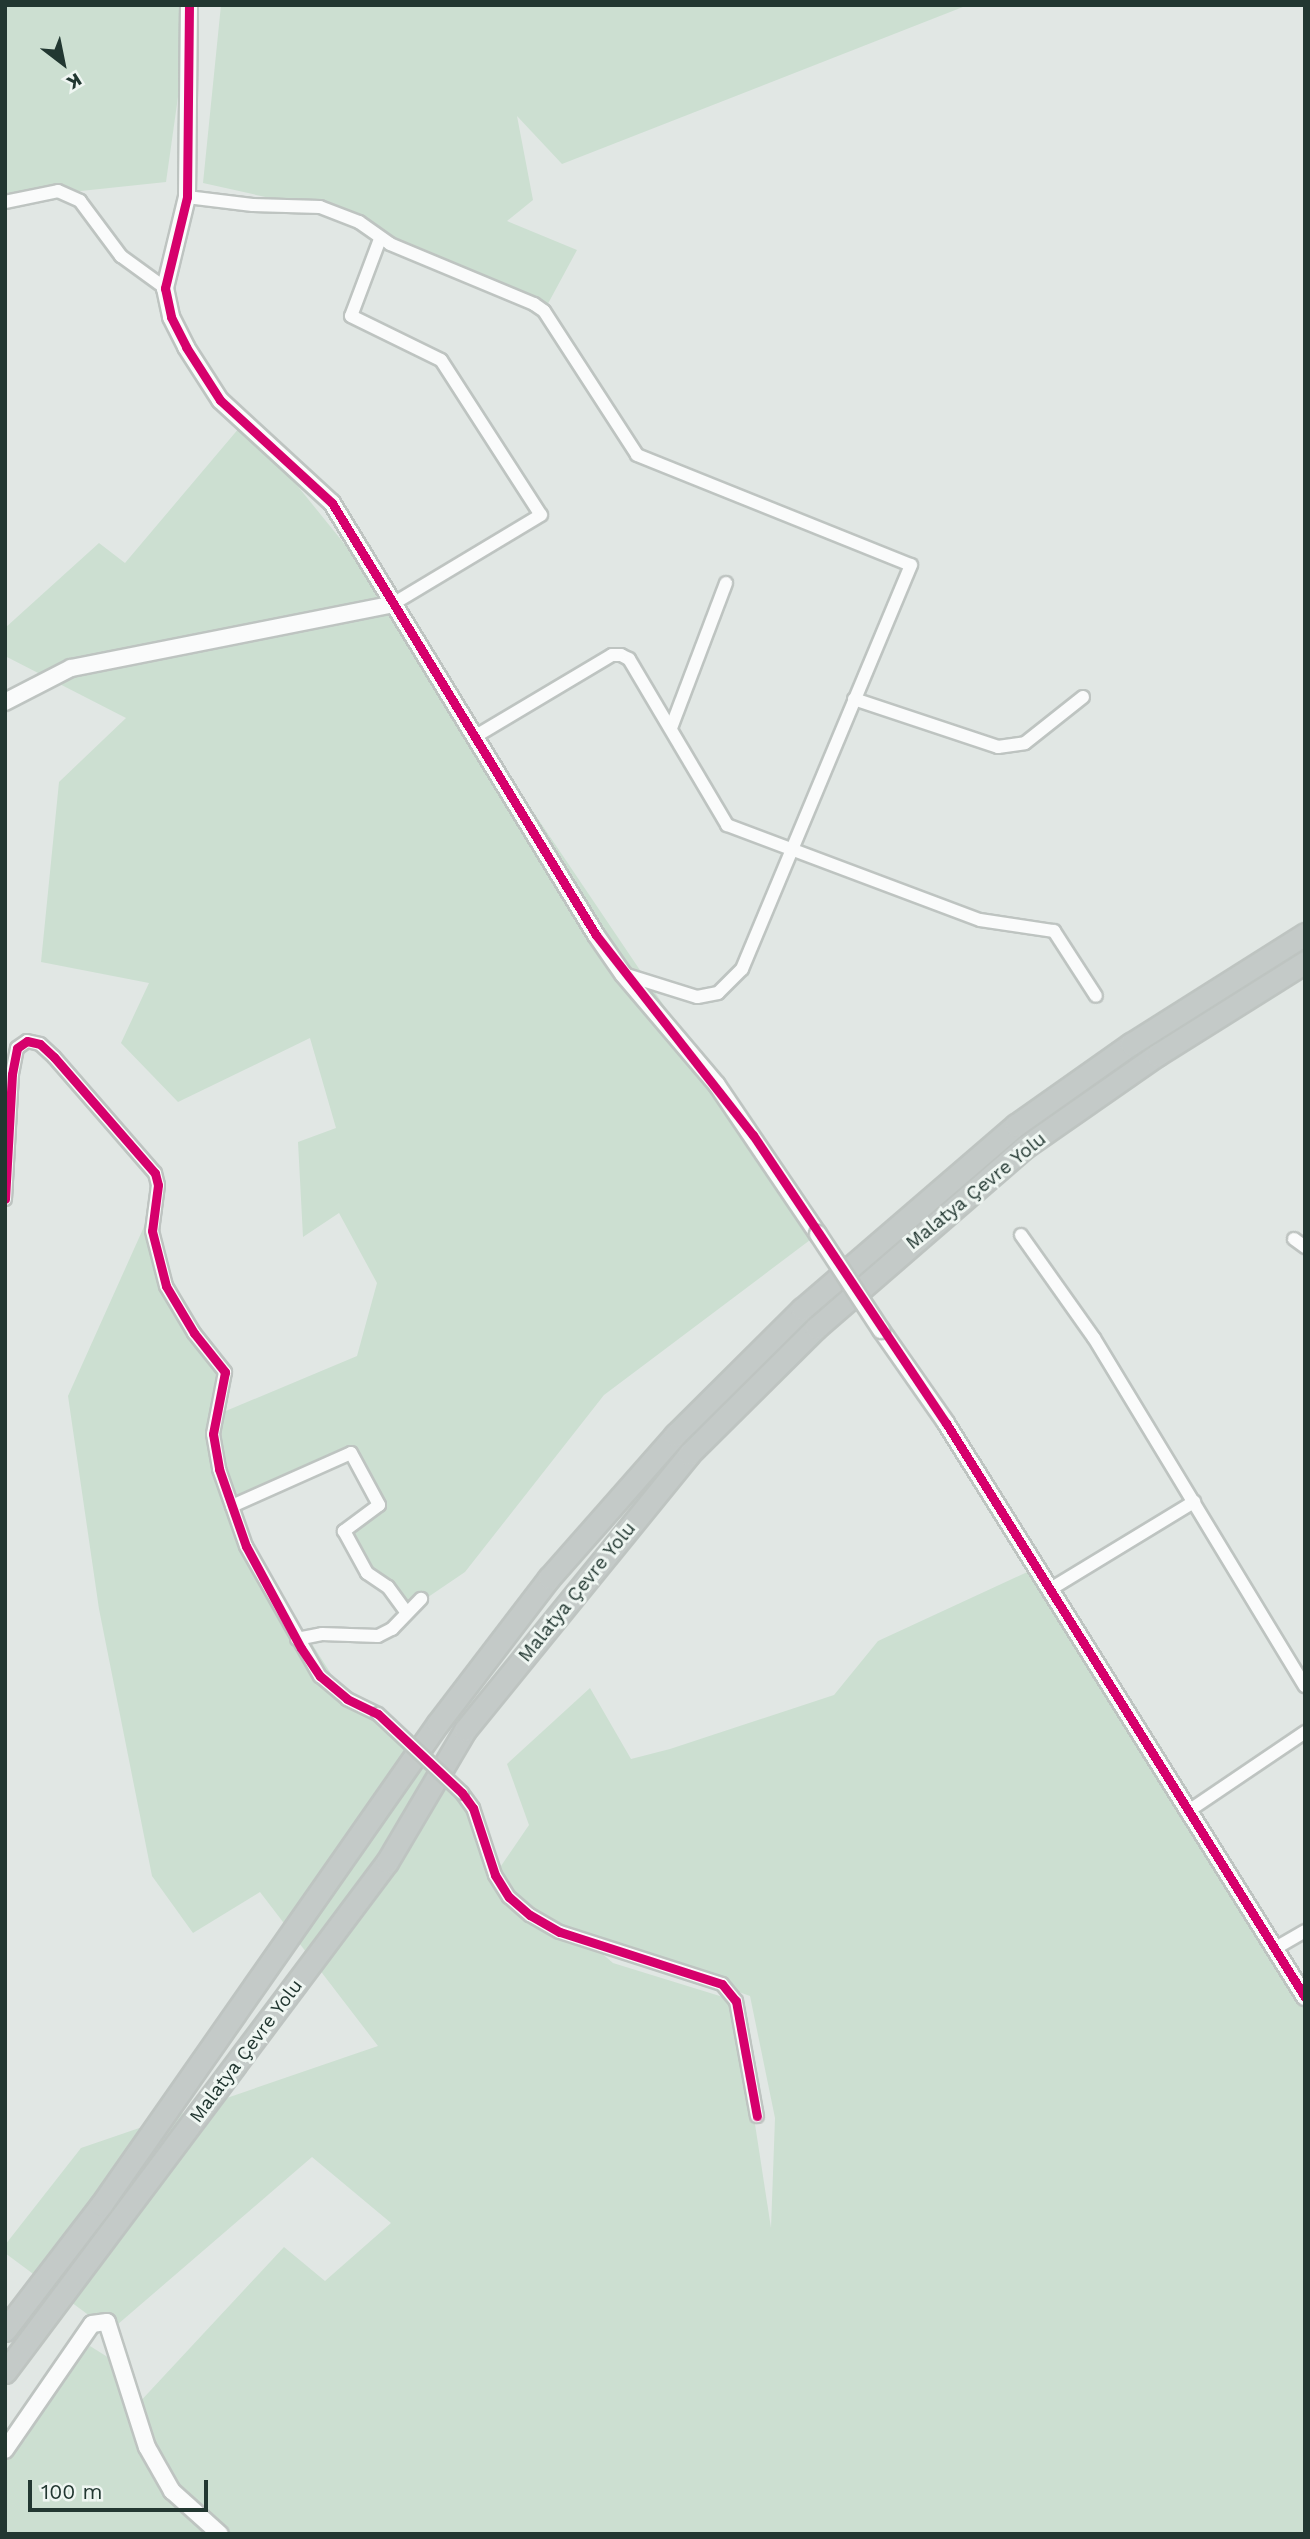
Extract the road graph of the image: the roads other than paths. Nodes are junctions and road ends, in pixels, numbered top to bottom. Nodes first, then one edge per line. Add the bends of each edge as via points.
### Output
1 (189, 5) edge
2 (187, 197) junction
3 (5, 202) edge
4 (380, 239) junction
5 (165, 288) junction
6 (726, 583) dead end
7 (393, 604) junction
8 (1083, 697) dead end
9 (854, 699) junction
10 (5, 702) edge
11 (670, 728) junction
12 (476, 736) junction
13 (792, 851) junction
14 (1305, 934) edge
15 (1305, 962) edge
16 (623, 974) junction
17 (1096, 996) dead end
18 (5, 1199) edge
19 (1021, 1235) dead end
20 (1194, 1502) junction
21 (232, 1506) junction
22 (1049, 1590) junction
23 (421, 1599) dead end
24 (406, 1612) junction
25 (297, 1639) junction
26 (1305, 1686) edge
27 (1305, 1732) edge
28 (1187, 1812) junction
29 (1305, 1931) edge
30 (1275, 1950) junction
31 (1305, 1997) edge
32 (757, 2116) dead end
33 (5, 2330) edge
34 (5, 2372) edge
35 (5, 2450) edge
36 (220, 2534) edge

1 - 2 street
2 - 4 street via 320,207 359,222
2 - 5 street
3 - 5 street via 58,191 80,201 121,256
4 - 7 street via 351,316 441,360 541,515
4 - 9 street via 544,311 636,455 911,565
5 - 7 street via 171,317 220,400 332,503
6 - 11 street
7 - 10 street via 71,668
7 - 12 street
8 - 9 street via 1025,743 998,747
9 - 13 street
11 - 12 street via 629,659 612,655
11 - 13 street via 727,825
12 - 16 street
13 - 16 street via 743,969 718,993 697,998
13 - 17 street via 981,920 1054,931
14 - 33 highway, Malatya Çevre Yolu via 1131,1044 1017,1125 802,1309 675,1435 549,1578 438,1723 101,2204
15 - 34 highway, Malatya Çevre Yolu via 1157,1055 1025,1147 816,1328 689,1454 465,1730 387,1862
16 - 22 street, bridge via 717,1085 946,1423
18 - 21 street via 12,1074 17,1048 27,1041 40,1044 54,1057 155,1173 158,1185 152,1231 162,1276 194,1333 225,1372 213,1434
19 - 20 street via 1094,1338
20 - 22 street
20 - 26 street
21 - 24 street via 351,1453 379,1505 344,1531 367,1573 388,1587
21 - 25 street via 246,1546
22 - 28 street
23 - 24 street
24 - 25 street via 378,1636 322,1634
25 - 32 street, bridge via 320,1676 347,1699 377,1714 463,1793 473,1808 495,1875 509,1897 530,1915 560,1932 722,1984 736,2001
27 - 28 street
28 - 30 street
29 - 30 street
30 - 31 street
35 - 36 street via 92,2324 107,2322 147,2447 172,2491

